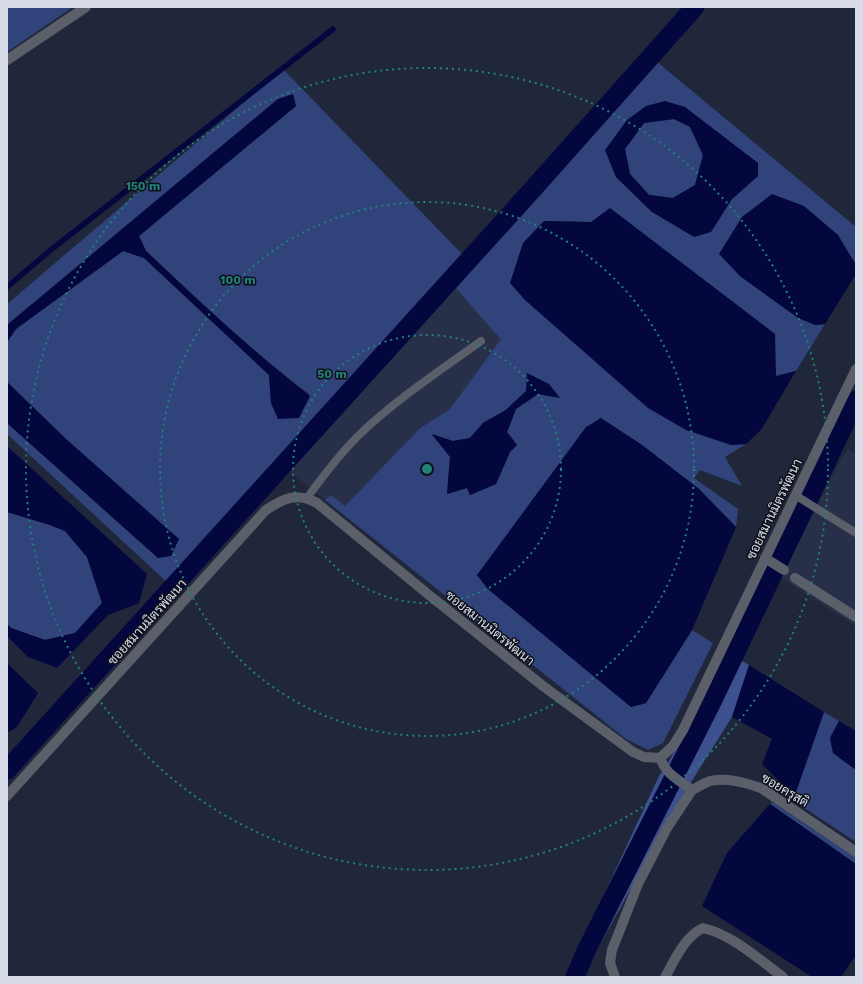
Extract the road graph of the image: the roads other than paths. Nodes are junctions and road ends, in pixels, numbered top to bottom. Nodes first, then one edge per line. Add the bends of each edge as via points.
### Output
1 (86, 7) edge
2 (7, 60) edge
3 (481, 341) dead end
4 (856, 369) edge
5 (795, 495) junction
6 (307, 498) junction
7 (856, 533) edge
8 (765, 558) junction
9 (784, 570) dead end
10 (796, 578) dead end
11 (856, 617) edge
12 (660, 758) junction
13 (688, 787) junction
14 (7, 796) edge
15 (856, 852) edge
16 (615, 977) edge
17 (665, 977) edge
18 (783, 977) edge

1 - 2 street
3 - 6 lane via 422,384 358,436 329,468
4 - 5 street, ซอยสมานมิตรพัฒนา
5 - 7 lane
5 - 8 street, ซอยสมานมิตรพัฒนา
6 - 12 street, ซอยสมานมิตรพัฒนา via 317,503 543,686 633,752 644,757
6 - 14 street, ซอยสมานมิตรพัฒนา via 280,501 266,510
8 - 9 street
8 - 12 street, ซอยสมานมิตรพัฒนา via 683,730 673,746
10 - 11 street
12 - 13 street via 669,774
13 - 15 street, ซอยครุสติ via 726,780 761,788
13 - 16 street via 638,884 612,950 610,963
17 - 18 street via 689,938 703,928 730,939

